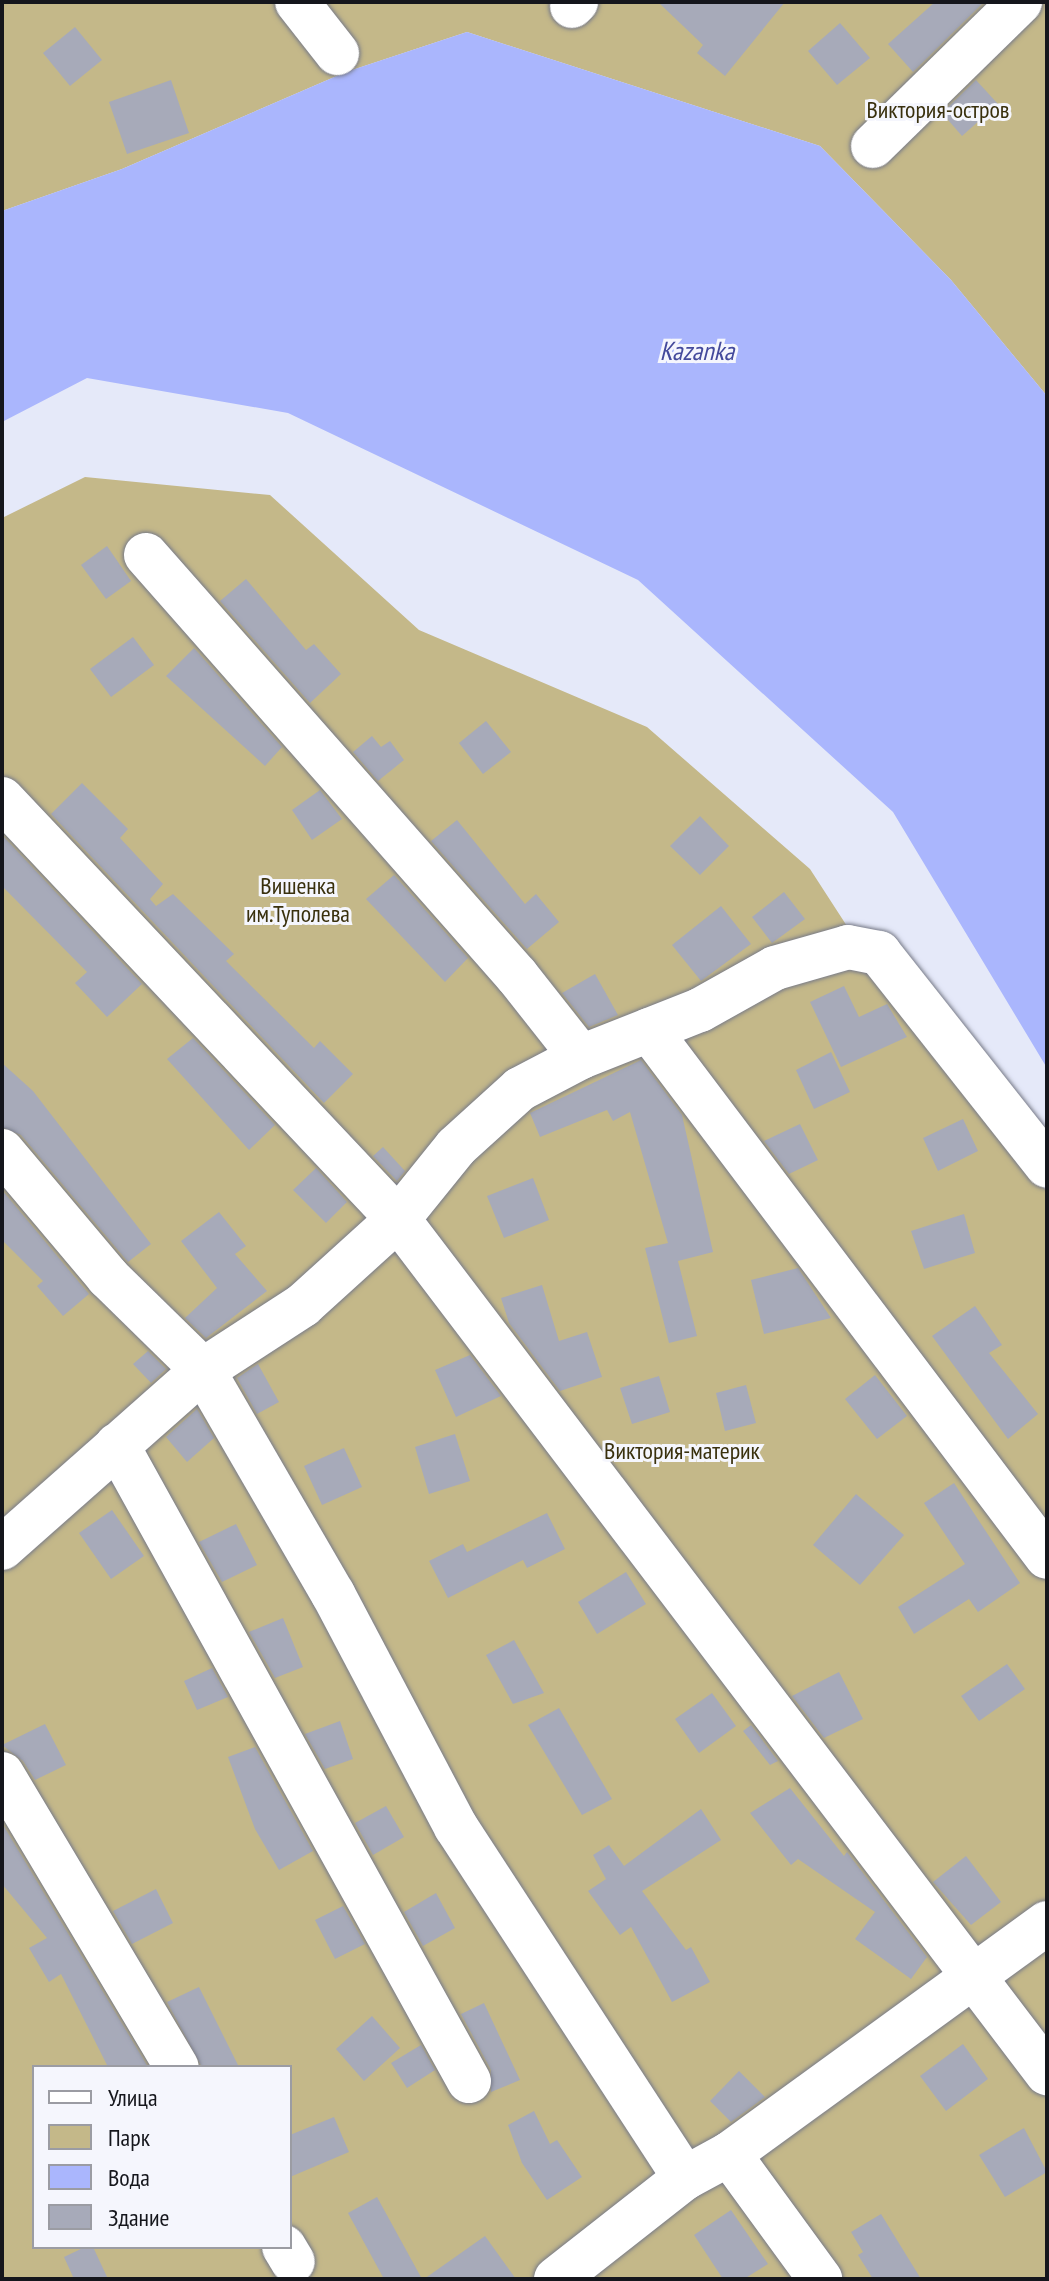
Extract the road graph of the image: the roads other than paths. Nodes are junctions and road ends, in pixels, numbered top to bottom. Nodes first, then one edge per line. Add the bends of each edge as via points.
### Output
1 (297, 2) edge
2 (1020, 2) edge
3 (337, 53) dead end
4 (873, 146) dead end
5 (146, 555) dead end
6 (2, 799) edge
7 (649, 1030) junction
8 (581, 1057) junction
9 (2, 1151) edge
10 (1047, 1166) edge
11 (398, 1219) junction
12 (203, 1370) junction
13 (117, 1445) junction
14 (5, 1540) edge
15 (1047, 1557) edge
16 (2, 1774) edge
17 (1047, 1923) edge
18 (973, 1974) junction
19 (176, 2065) edge
20 (1047, 2073) edge
21 (469, 2081) dead end
22 (729, 2154) junction
23 (685, 2178) junction
24 (556, 2279) edge
25 (820, 2279) edge

1 - 3 lane
2 - 4 lane
5 - 8 lane via 507,964
6 - 11 lane
7 - 8 lane
7 - 10 lane via 700,1010 775,968 848,947 879,953
7 - 15 lane
8 - 11 lane via 520,1089 456,1147
9 - 12 lane via 108,1277
11 - 12 lane via 303,1305
11 - 18 lane
12 - 13 lane
12 - 23 lane via 333,1594 456,1827
13 - 14 lane
13 - 21 lane
16 - 19 lane
17 - 18 lane
18 - 20 lane
18 - 22 lane
22 - 23 lane
22 - 25 lane
23 - 24 lane

